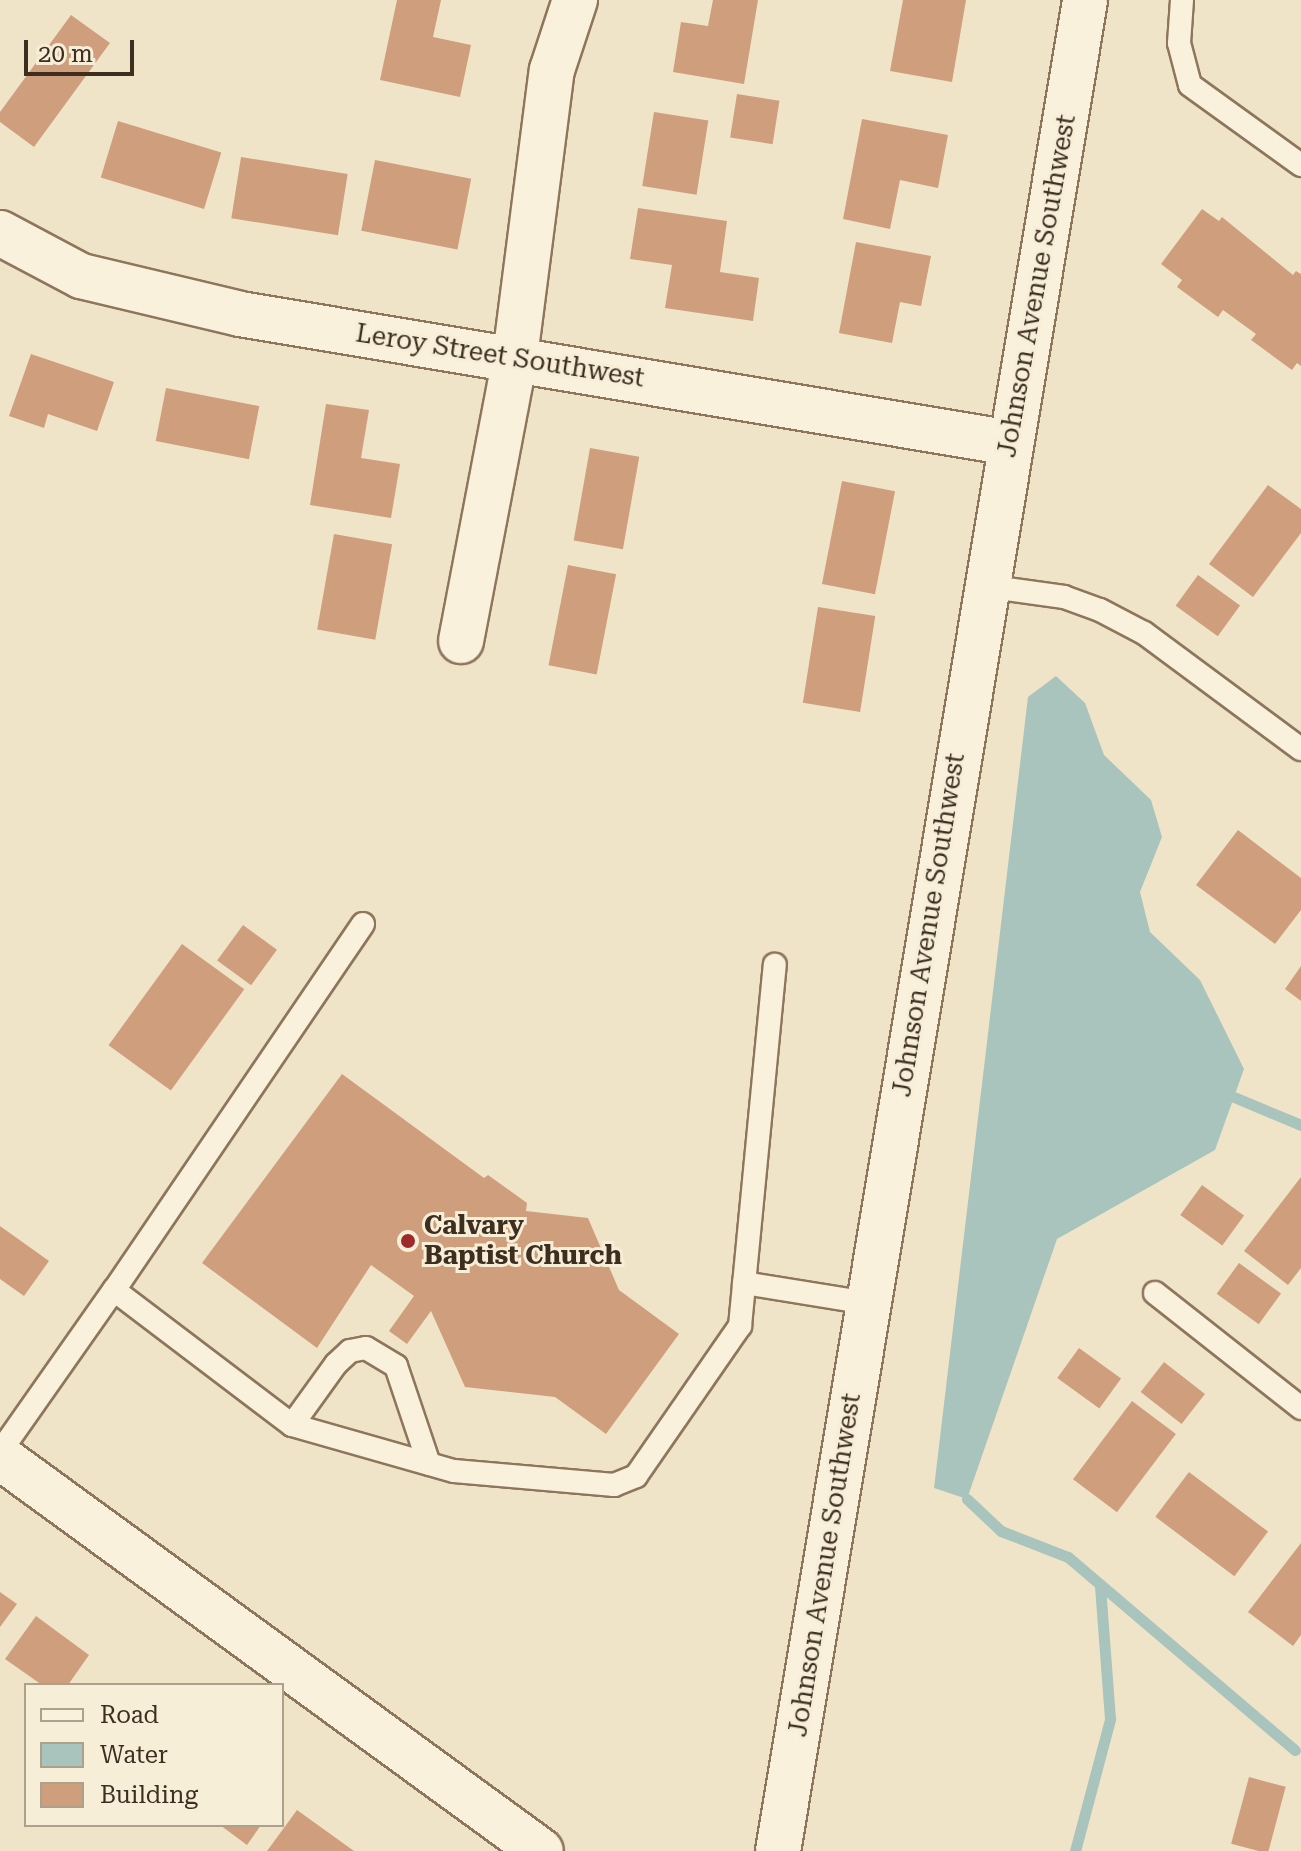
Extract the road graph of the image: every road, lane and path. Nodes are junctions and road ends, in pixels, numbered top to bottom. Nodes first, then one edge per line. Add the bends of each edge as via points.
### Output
1 (575, 0) edge
2 (1085, 0) edge
3 (1182, 0) edge
4 (1301, 165) edge
5 (0, 233) edge
6 (515, 357) junction
7 (1011, 443) junction
8 (985, 586) junction
9 (461, 641) dead end
10 (1301, 749) edge
11 (363, 924) dead end
12 (775, 965) dead end
13 (744, 1283) junction
14 (114, 1290) junction
15 (1155, 1293) dead end
16 (868, 1303) junction
17 (1301, 1408) edge
18 (292, 1425) junction
19 (0, 1455) edge
20 (429, 1464) junction
21 (541, 1851) edge
22 (778, 1851) edge

1 - 6 street via 552,70
2 - 7 street, Johnson Avenue Southwest
3 - 4 lane via 1179,43 1190,85
5 - 6 street, Leroy Street Southwest via 81,276 240,314
6 - 7 street, Leroy Street Southwest
6 - 9 street
7 - 8 street, Johnson Avenue Southwest
8 - 10 lane via 1064,597 1100,610 1144,633
8 - 16 street, Johnson Avenue Southwest
11 - 14 lane
12 - 13 lane
13 - 16 lane
13 - 20 lane via 740,1326 636,1476 614,1485 454,1471
14 - 18 lane
14 - 19 lane
15 - 17 lane
16 - 22 street, Johnson Avenue Southwest
18 - 20 lane
18 - 20 lane via 336,1364 350,1351 366,1348 396,1366
19 - 21 street

